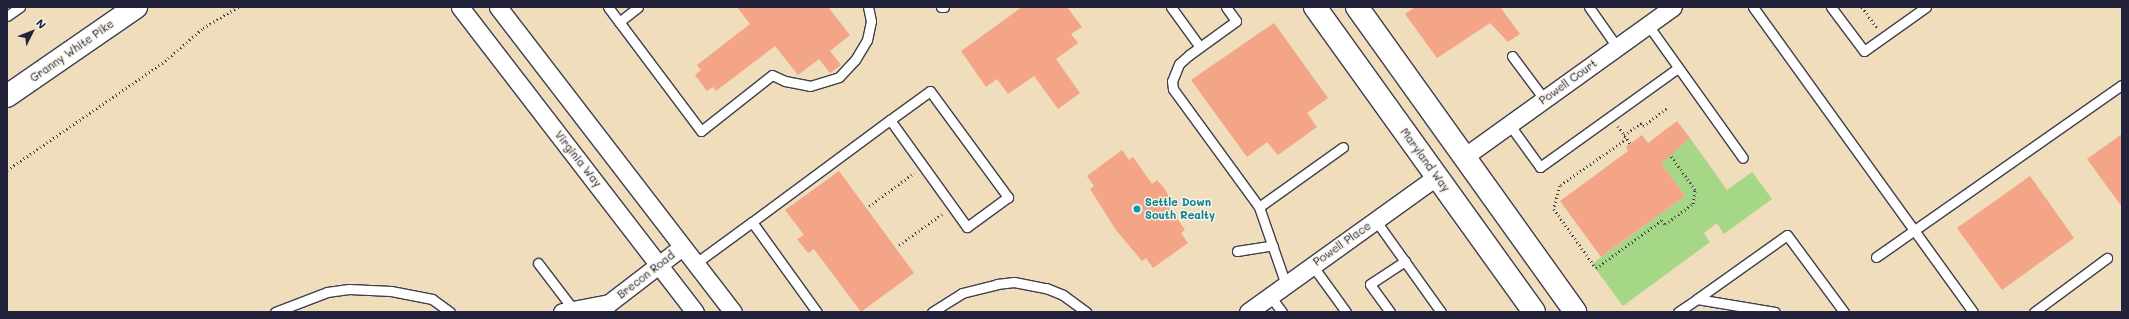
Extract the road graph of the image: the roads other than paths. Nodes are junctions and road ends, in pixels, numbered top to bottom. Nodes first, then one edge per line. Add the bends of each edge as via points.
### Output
1 (20, 7) edge
2 (136, 7) edge
3 (460, 7) edge
4 (498, 7) edge
5 (608, 7) edge
6 (638, 7) edge
7 (868, 7) edge
8 (941, 7) edge
9 (944, 7) edge
10 (1171, 7) edge
11 (1226, 7) edge
12 (1315, 7) edge
13 (1357, 7) edge
14 (1673, 7) edge
15 (1753, 7) edge
16 (1831, 7) edge
17 (1926, 7) edge
18 (1590, 8) edge
19 (7, 16) edge
20 (619, 22) junction
21 (1648, 25) junction
22 (1200, 47) junction
23 (1617, 47) junction
24 (1512, 56) dead end
25 (1678, 68) junction
26 (2122, 85) edge
27 (7, 96) edge
28 (1544, 99) junction
29 (890, 120) junction
30 (1509, 124) junction
31 (1343, 147) dead end
32 (1464, 157) junction
33 (1743, 158) dead end
34 (1437, 176) junction
35 (1259, 207) junction
36 (1376, 221) junction
37 (752, 222) junction
38 (1914, 230) junction
39 (1273, 246) junction
40 (682, 247) junction
41 (1237, 251) dead end
42 (1876, 257) dead end
43 (2107, 258) dead end
44 (1404, 261) junction
45 (538, 263) dead end
46 (696, 263) junction
47 (659, 265) junction
48 (1312, 265) junction
49 (1286, 285) junction
50 (1270, 296) junction
51 (1697, 299) junction
52 (575, 310) edge
53 (275, 312) edge
54 (450, 312) edge
55 (695, 312) edge
56 (733, 312) edge
57 (817, 312) edge
58 (932, 312) edge
59 (1086, 312) edge
60 (1248, 312) edge
61 (1282, 312) edge
62 (1346, 312) edge
63 (1390, 312) edge
64 (1441, 312) edge
65 (1534, 312) edge
66 (1575, 312) edge
67 (1678, 312) edge
68 (1775, 312) edge
69 (1844, 312) edge
70 (1973, 312) edge
71 (2034, 312) edge

1 - 19 lane
2 - 27 main road, Granny White Pike
3 - 47 street, Virginia Way
4 - 40 street
5 - 20 lane
6 - 20 lane
7 - 20 lane via 871,21 867,40 855,60 839,77 810,86 785,82 772,74 702,131
8 - 9 lane
10 - 22 lane
11 - 22 lane via 1236,21
12 - 34 main road, Maryland Way
13 - 32 main road
14 - 21 street, Powell Court
15 - 38 lane
16 - 17 lane via 1864,51
18 - 23 lane
21 - 23 street, Powell Court
21 - 25 lane
22 - 35 lane via 1179,64 1173,77 1173,89
23 - 28 street, Powell Court
24 - 28 lane
25 - 30 lane via 1540,167
25 - 33 lane
26 - 38 lane
28 - 30 street, Powell Court
29 - 29 lane via 930,91 1008,197 967,227
29 - 37 lane
30 - 32 street, Powell Court
31 - 35 lane
32 - 34 main road
32 - 66 main road
34 - 36 street, Powell Place
34 - 65 main road, Maryland Way
35 - 39 lane
36 - 44 lane
36 - 48 street, Powell Place
37 - 46 lane
37 - 57 lane
38 - 42 lane
38 - 70 lane
39 - 41 lane
39 - 49 lane
40 - 46 street
40 - 47 street, Brecon Road
43 - 71 lane
44 - 63 lane via 1370,284
44 - 64 lane
45 - 52 lane
46 - 56 street
47 - 52 street, Brecon Road via 609,303
47 - 55 street, Virginia Way
48 - 49 street, Powell Place
48 - 62 lane
49 - 50 street, Powell Place
50 - 60 street, Powell Place
50 - 61 lane
51 - 67 lane
51 - 68 lane
51 - 69 lane via 1787,235
53 - 54 lane via 327,292 349,289 391,291 432,299
58 - 59 lane via 962,294 1014,282 1063,294

